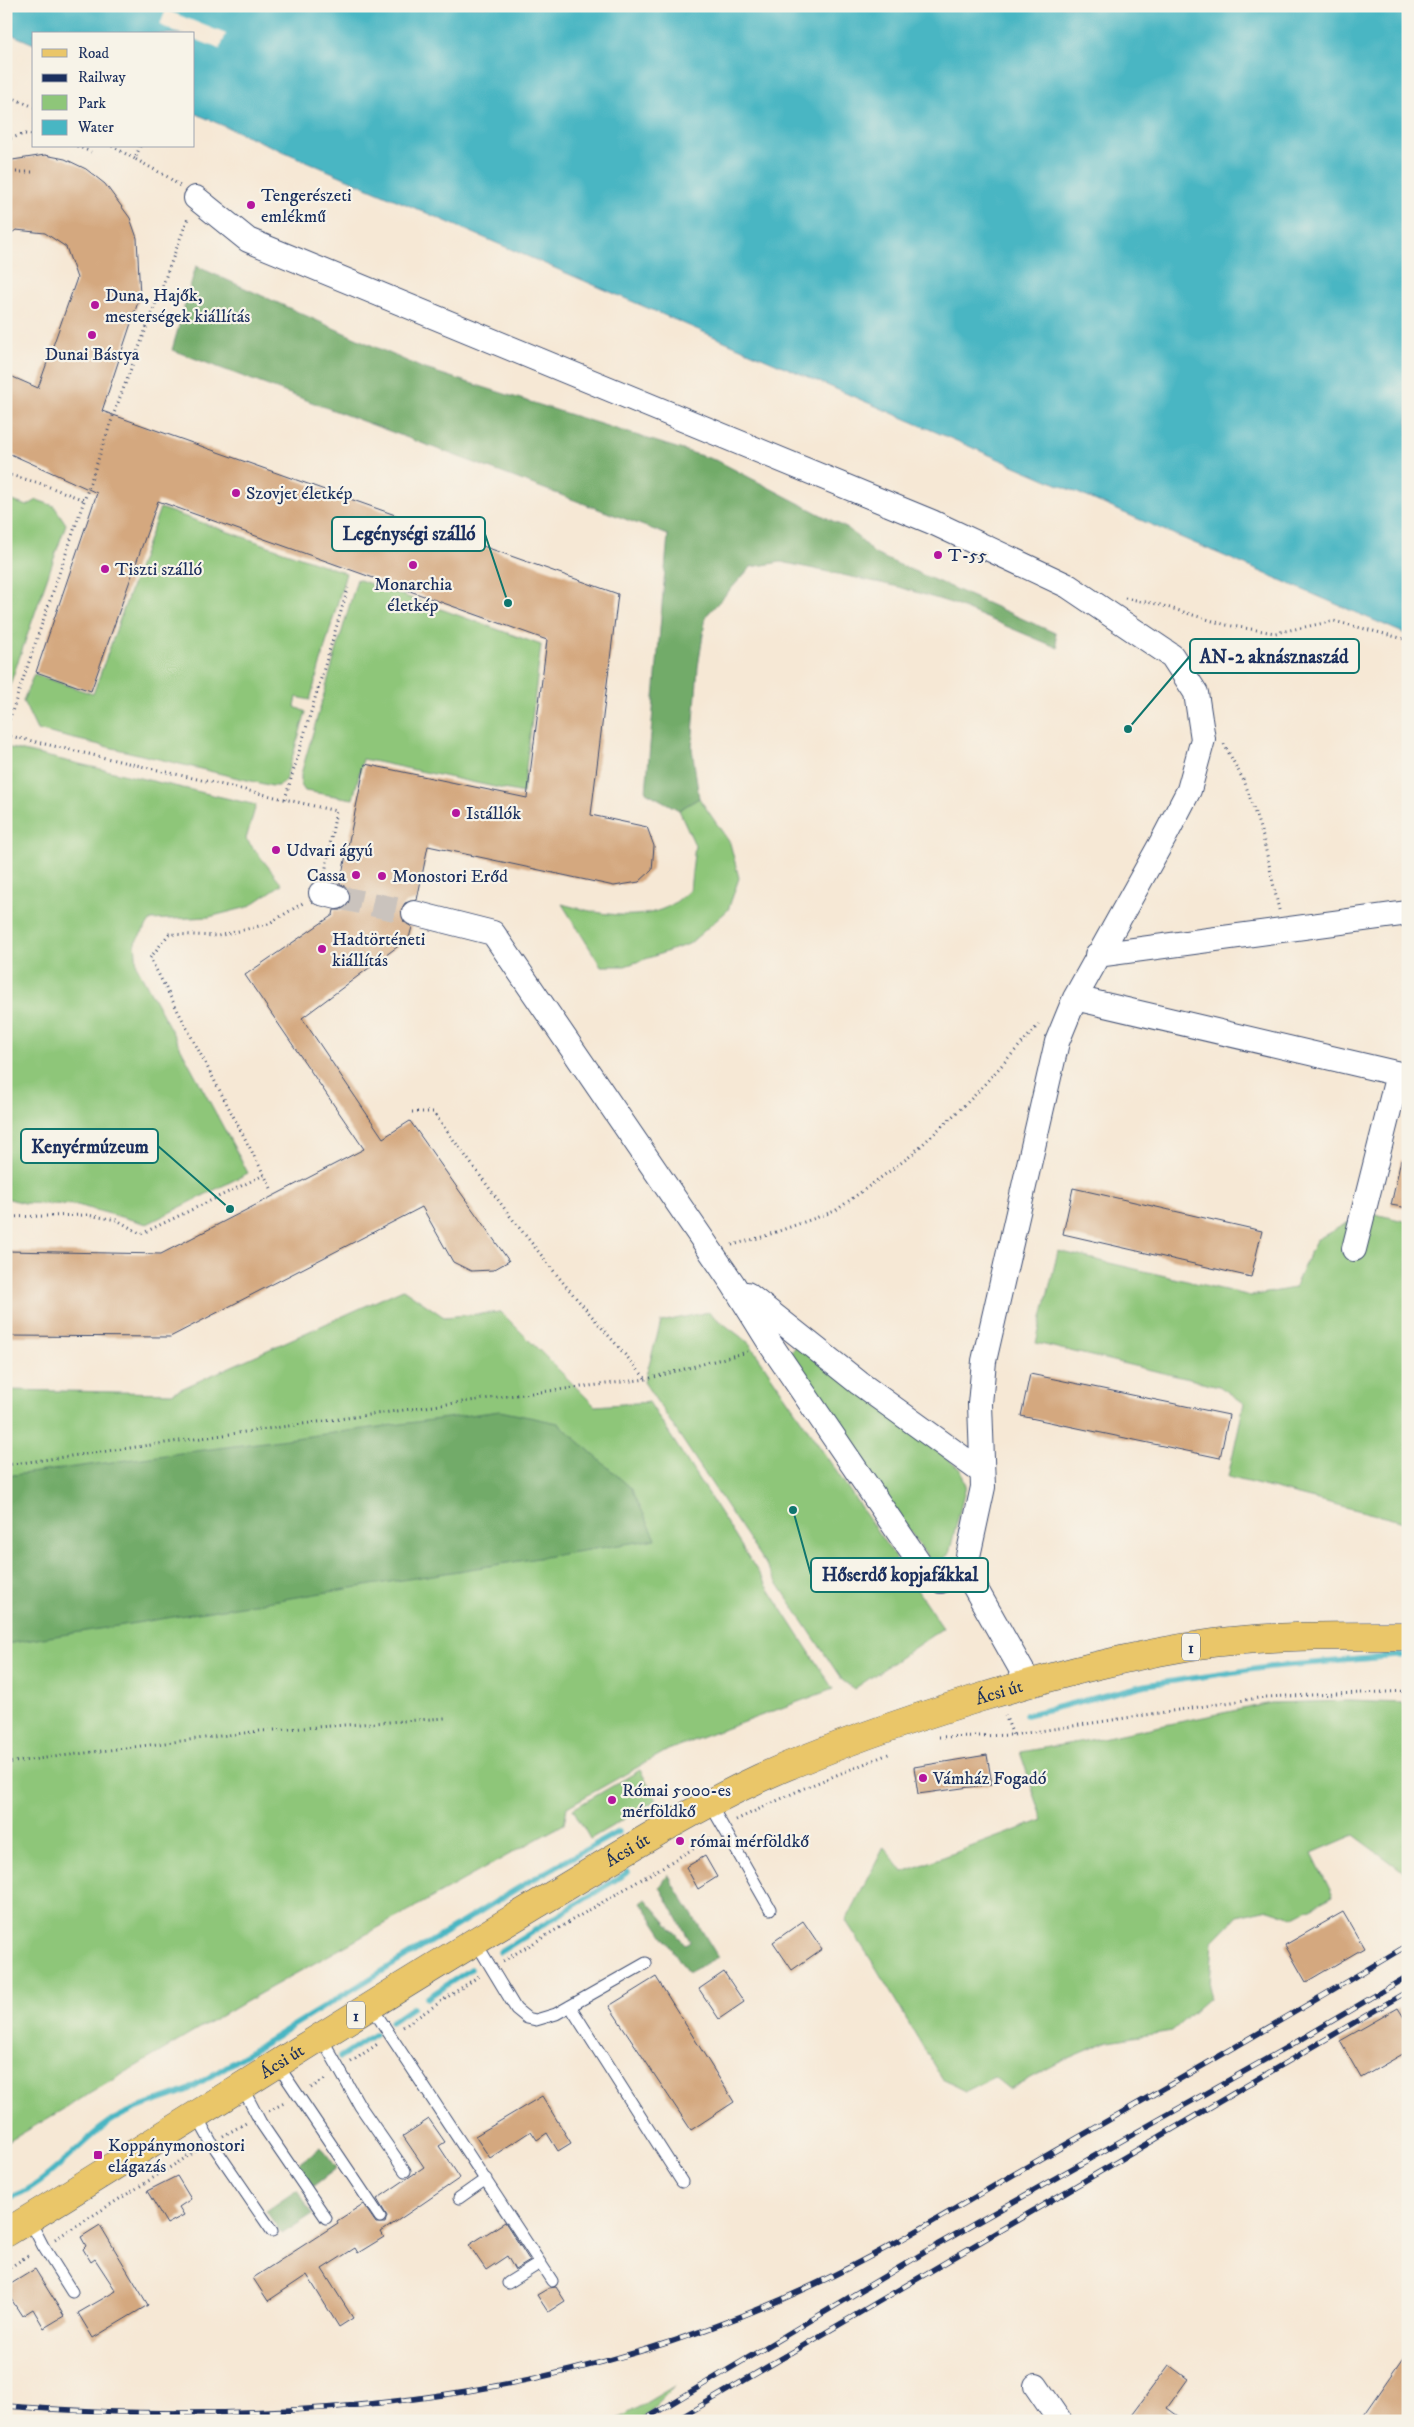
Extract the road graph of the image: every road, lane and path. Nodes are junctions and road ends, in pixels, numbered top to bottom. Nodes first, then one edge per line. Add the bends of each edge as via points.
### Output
1 (6, 95) edge
2 (32, 106) edge
3 (32, 135) edge
4 (6, 140) edge
5 (82, 148) edge
6 (116, 148) edge
7 (140, 148) edge
8 (91, 152) dead end
9 (135, 158) junction
10 (6, 172) edge
11 (35, 172) dead end
12 (196, 198) junction
13 (6, 474) edge
14 (84, 500) junction
15 (348, 588) dead end
16 (1122, 597) dead end
17 (1408, 640) edge
18 (6, 729) edge
19 (6, 735) edge
20 (1223, 742) dead end
21 (286, 799) junction
22 (1408, 913) edge
23 (414, 914) tunnel mouth
24 (1284, 930) junction
25 (1097, 955) junction
26 (1075, 998) junction
27 (1403, 1075) edge
28 (412, 1112) dead end
29 (264, 1176) junction
30 (271, 1188) dead end
31 (6, 1217) edge
32 (1354, 1249) dead end
33 (710, 1251) junction
34 (733, 1284) junction
35 (802, 1337) junction
36 (777, 1353) junction
37 (647, 1379) junction
38 (6, 1465) edge
39 (982, 1472) junction
40 (965, 1570) junction
41 (1408, 1636) edge
42 (1029, 1683) junction
43 (1408, 1691) edge
44 (445, 1718) dead end
45 (1012, 1735) dead end
46 (6, 1763) edge
47 (710, 1804) junction
48 (770, 1909) dead end
49 (475, 1942) junction
50 (646, 1963) dead end
51 (371, 2006) junction
52 (570, 2006) junction
53 (321, 2037) junction
54 (277, 2064) junction
55 (242, 2087) junction
56 (196, 2115) junction
57 (406, 2171) dead end
58 (486, 2180) junction
59 (682, 2182) dead end
60 (459, 2198) dead end
61 (326, 2218) dead end
62 (380, 2218) dead end
63 (29, 2219) junction
64 (272, 2231) dead end
65 (6, 2233) edge
66 (540, 2263) junction
67 (552, 2281) dead end
68 (508, 2283) dead end
69 (72, 2292) dead end
70 (1036, 2386) dead end
71 (1060, 2421) edge

1 - 2 path
3 - 4 path
5 - 8 path
6 - 9 path
7 - 9 path
9 - 12 path
10 - 11 path
12 - 14 path
12 - 25 street via 248,240 940,526 1068,586 1172,656 1196,693 1203,739 1189,790
13 - 14 path
14 - 18 path
15 - 21 path
16 - 17 path via 1236,627 1275,633 1334,621
19 - 21 path
20 - 24 path via 1245,783 1260,828
21 - 29 path via 336,810 329,895 268,924 218,936 169,934 150,958
22 - 24 street
23 - 33 street via 493,933
24 - 25 street
25 - 26 street
26 - 27 street
26 - 33 path via 1034,1027 972,1098 909,1157 835,1210 762,1238
26 - 39 street via 1057,1042 984,1360 980,1404
27 - 32 street
28 - 37 path via 433,1112 565,1285
29 - 30 path
29 - 31 path via 141,1234 117,1220 87,1215
33 - 34 street
34 - 35 street
34 - 36 street
35 - 36 street
35 - 39 street via 859,1383
36 - 37 path
36 - 40 street via 927,1574 941,1581
37 - 38 path
39 - 40 street via 983,1487
40 - 42 street
41 - 42 main road, Ácsi út / 1 via 1291,1637 1216,1643 1121,1658
42 - 47 main road, Ácsi út / 1 via 898,1722 758,1779
43 - 45 path via 1265,1697
44 - 46 path via 260,1731
47 - 48 lane
47 - 49 main road, Ácsi út / 1
49 - 51 main road, Ácsi út / 1
49 - 52 lane via 522,2016 544,2019
50 - 52 lane
51 - 53 main road, Ácsi út / 1
51 - 58 lane
52 - 59 lane
53 - 54 main road, Ácsi út / 1
53 - 57 lane via 360,2106
54 - 55 main road, Ácsi út / 1
54 - 62 lane
55 - 56 main road, Ácsi út / 1
55 - 61 lane via 260,2123
56 - 63 main road, Ácsi út / 1
56 - 64 lane
58 - 60 lane
58 - 66 lane
63 - 65 main road, Ácsi út / 1
63 - 69 lane
66 - 67 lane
66 - 68 lane
70 - 71 street

